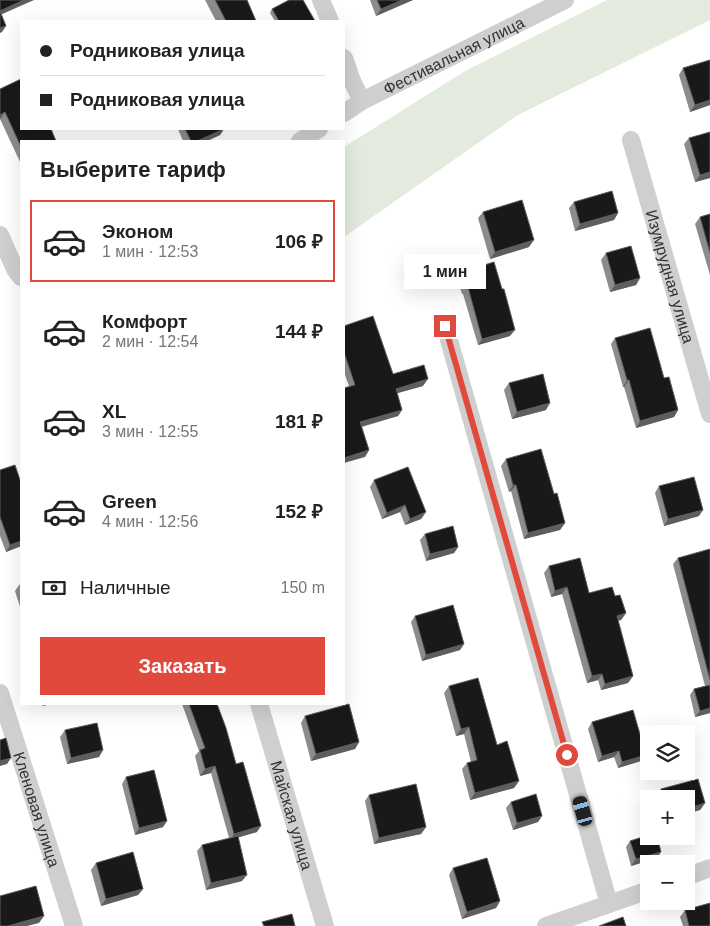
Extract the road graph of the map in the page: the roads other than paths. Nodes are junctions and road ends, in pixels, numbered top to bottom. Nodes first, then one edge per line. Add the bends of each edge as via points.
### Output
1 (322, 0) edge
2 (565, 0) edge
3 (330, 20) edge
4 (345, 61) edge
5 (362, 101) junction
6 (345, 112) edge
7 (318, 130) edge
8 (302, 140) edge
9 (631, 140) dead end
10 (0, 235) edge
11 (20, 275) edge
12 (445, 326) dead end
13 (710, 414) edge
14 (0, 693) edge
15 (259, 705) edge
16 (710, 868) edge
17 (695, 874) edge
18 (640, 893) edge
19 (609, 904) junction
20 (74, 926) edge
21 (325, 926) edge
22 (546, 926) edge

1 - 3 street
2 - 5 street, Фестивальная улица
4 - 5 street
5 - 6 street, Фестивальная улица
7 - 8 street
9 - 13 street, Изумрудная улица
10 - 11 street
12 - 19 street
14 - 20 street, Кленовая улица
15 - 21 street, Майская улица
16 - 17 street
18 - 19 street
19 - 22 street

